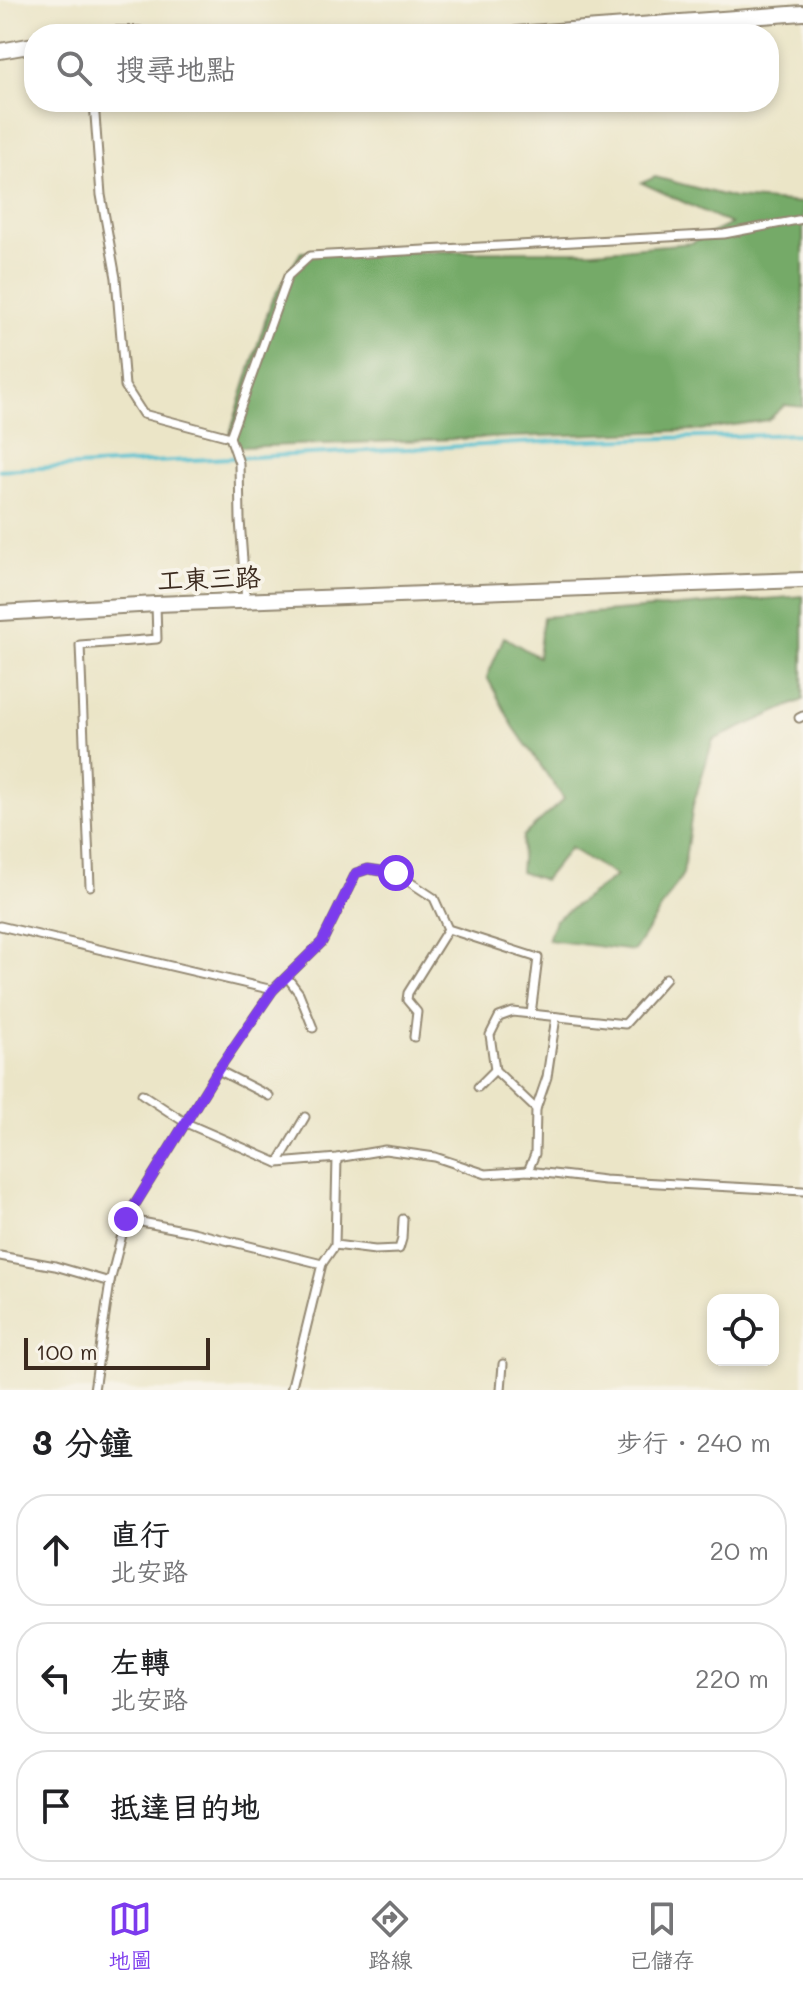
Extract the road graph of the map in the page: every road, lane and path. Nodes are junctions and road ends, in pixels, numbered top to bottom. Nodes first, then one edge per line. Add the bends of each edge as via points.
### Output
1 (803, 13) edge
2 (653, 24) edge
3 (24, 47) edge
4 (0, 51) edge
5 (95, 112) edge
6 (803, 219) edge
7 (230, 437) junction
8 (803, 580) edge
9 (246, 601) junction
10 (156, 604) junction
11 (0, 613) edge
12 (90, 886) dead end
13 (0, 926) edge
14 (448, 929) junction
15 (287, 977) junction
16 (666, 978) dead end
17 (273, 990) junction
18 (531, 1014) junction
19 (556, 1017) junction
20 (313, 1028) dead end
21 (414, 1037) dead end
22 (218, 1070) junction
23 (495, 1070) junction
24 (478, 1087) dead end
25 (142, 1094) dead end
26 (269, 1096) dead end
27 (536, 1109) junction
28 (305, 1117) dead end
29 (186, 1123) junction
30 (337, 1158) junction
31 (278, 1163) junction
32 (528, 1171) junction
33 (803, 1191) edge
34 (126, 1219) junction
35 (403, 1219) dead end
36 (335, 1245) junction
37 (0, 1256) edge
38 (322, 1264) junction
39 (110, 1282) junction
40 (503, 1364) dead end
41 (94, 1390) edge
42 (291, 1390) edge
43 (501, 1390) edge

1 - 2 street
3 - 4 street
5 - 7 lane via 125,386 143,414
6 - 7 lane via 724,234 310,256 288,276
7 - 9 lane via 239,463
8 - 9 street, 工東三路
9 - 10 street, 工東三路
10 - 11 street, 工東三路
10 - 12 lane via 157,639 80,645
13 - 17 lane
14 - 15 lane via 434,898 396,873 368,869 356,873 322,942
14 - 18 lane via 538,958
14 - 21 lane via 408,993 417,1012
15 - 17 lane
15 - 20 lane
16 - 19 lane via 625,1024
17 - 22 lane
18 - 19 lane
18 - 23 lane via 499,1017 490,1035
19 - 27 lane
22 - 26 lane
22 - 29 lane
23 - 24 lane
23 - 27 lane
25 - 29 lane
27 - 32 lane via 535,1154
28 - 31 lane
29 - 31 lane
29 - 34 lane
30 - 31 lane
30 - 32 lane via 385,1150 435,1157 486,1174
30 - 36 lane
32 - 33 lane
34 - 38 lane
34 - 39 lane
35 - 36 lane via 399,1249
36 - 38 lane
37 - 39 lane
38 - 42 lane
39 - 41 lane
40 - 43 lane

